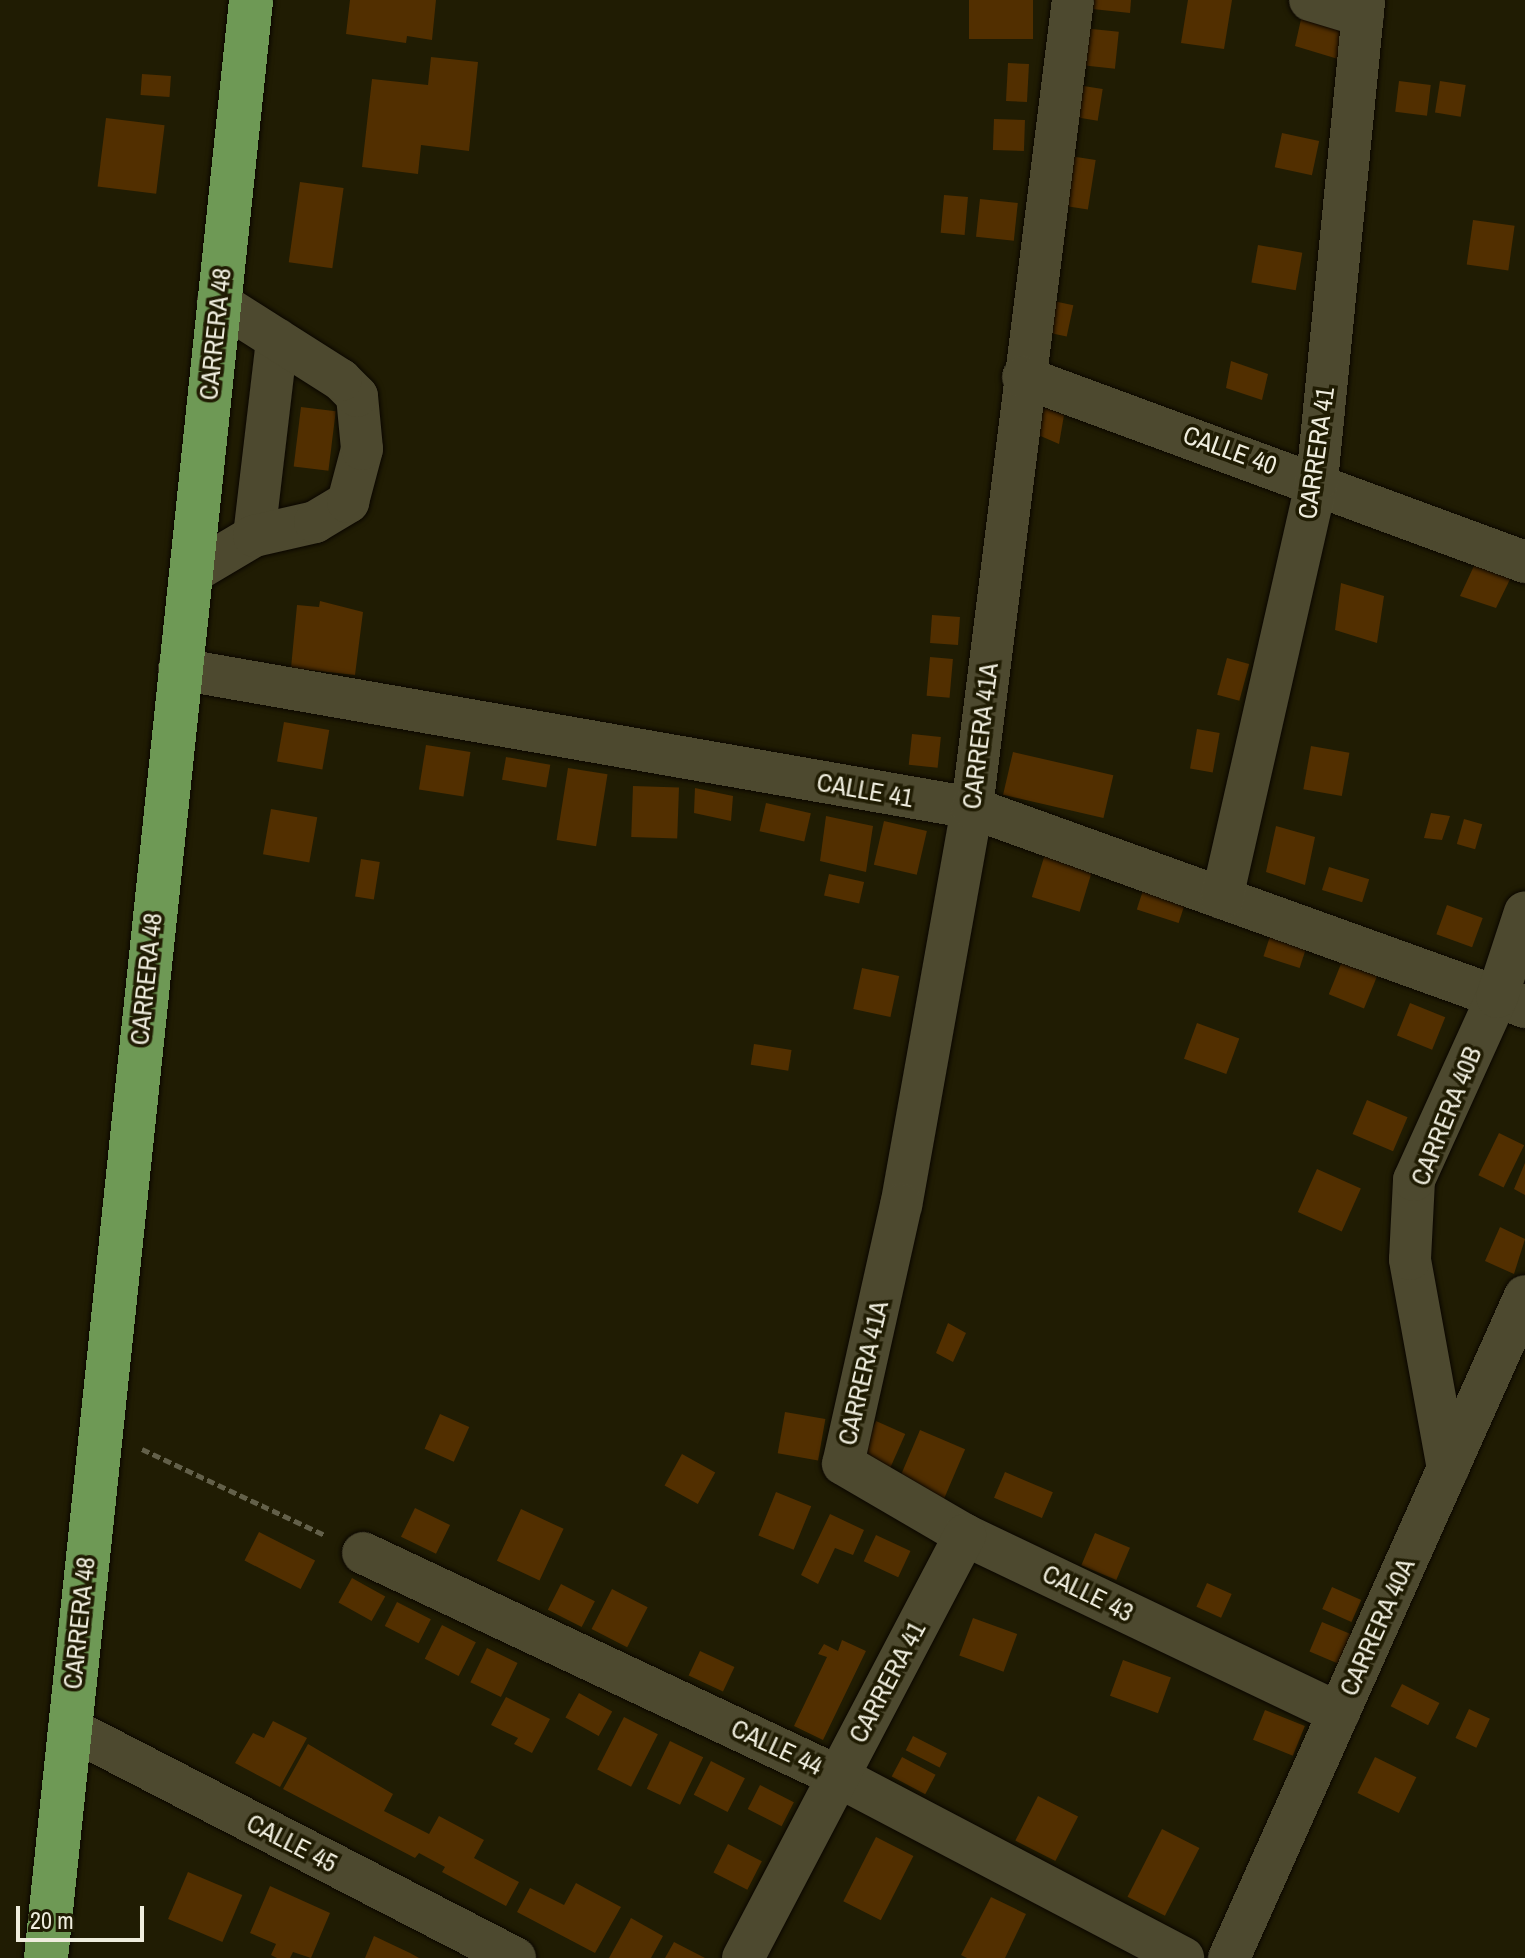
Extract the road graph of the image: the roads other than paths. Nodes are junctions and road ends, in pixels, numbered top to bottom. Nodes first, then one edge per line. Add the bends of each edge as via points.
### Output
1 (251, 0) edge
2 (1073, 0) edge
3 (1310, 0) edge
4 (1364, 8) edge
5 (218, 302) junction
6 (277, 339) junction
7 (1023, 377) junction
8 (1317, 481) junction
9 (254, 536) junction
10 (1525, 562) edge
11 (190, 574) junction
12 (179, 669) junction
13 (972, 808) junction
14 (1222, 898) junction
15 (1525, 912) edge
16 (1511, 1002) edge
17 (1525, 1296) edge
18 (843, 1464) joint
19 (1448, 1469) junction
20 (965, 1535) junction
21 (363, 1553) road end
22 (1339, 1713) junction
23 (69, 1728) junction
24 (837, 1776) junction
25 (46, 1958) edge
26 (515, 1958) edge
27 (743, 1958) edge
28 (1183, 1958) edge
29 (1229, 1958) edge

1 - 5 highway, CARRERA 48
2 - 7 street, CARRERA 41A
3 - 4 street
4 - 8 street, CARRERA 41
5 - 6 street
5 - 11 highway, CARRERA 48
6 - 9 street
6 - 9 street via 357,396 362,449 348,502 315,522
7 - 8 street, CALLE 40
7 - 13 street, CARRERA 41A
8 - 10 street, CALLE 40
8 - 14 street, CARRERA 41
9 - 11 street
11 - 12 highway, CARRERA 48
12 - 13 street, CALLE 41
12 - 23 highway, CARRERA 48
13 - 14 street, CALLE 41
13 - 18 street, CARRERA 41A via 901,1205
14 - 16 street, CALLE 41
15 - 16 street, CARRERA 40B
16 - 19 street, CARRERA 40B via 1414,1180 1410,1259
17 - 19 street, CARRERA 40A
18 - 20 street, CALLE 43
19 - 22 street, CARRERA 40A
20 - 22 street, CALLE 43
20 - 24 street, CARRERA 41
21 - 24 street, CALLE 44
22 - 29 street, CARRERA 40A
23 - 25 highway, CARRERA 48
23 - 26 street, CALLE 45
24 - 27 street, CARRERA 41
24 - 28 street, CALLE 44

